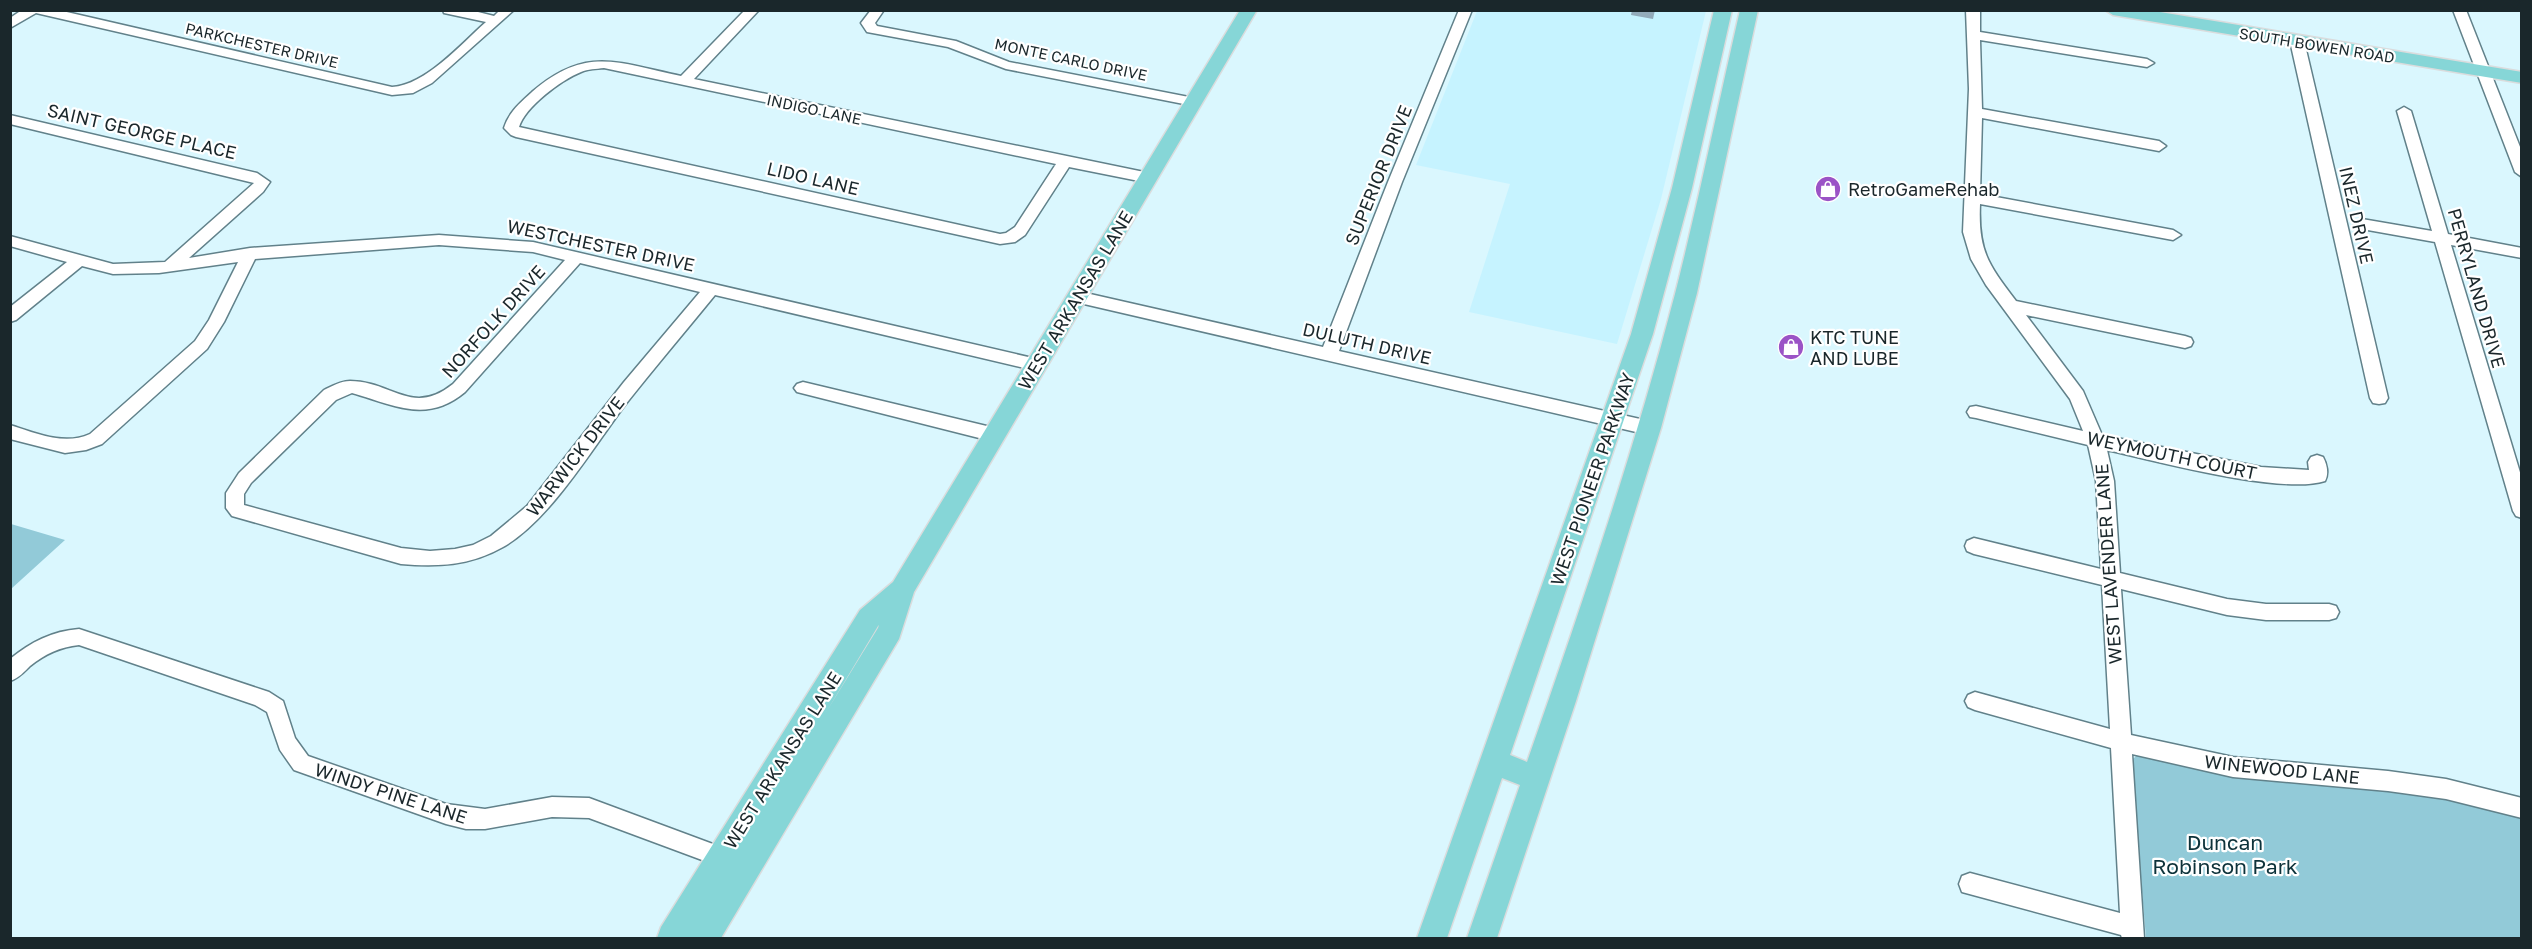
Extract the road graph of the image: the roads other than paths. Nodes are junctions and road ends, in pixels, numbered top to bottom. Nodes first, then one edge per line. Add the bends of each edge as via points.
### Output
1 (32, 10) edge
2 (39, 10) edge
3 (449, 10) edge
4 (508, 10) edge
5 (753, 10) edge
6 (878, 10) edge
7 (1249, 10) edge
8 (1466, 10) edge
9 (1723, 10) edge
10 (1749, 10) edge
11 (1973, 10) edge
12 (2113, 10) edge
13 (2459, 10) edge
14 (496, 20) junction
15 (10, 24) edge
16 (1973, 35) junction
17 (2297, 41) junction
18 (2147, 63) dead end
19 (2484, 72) junction
20 (2522, 78) edge
21 (684, 81) junction
22 (1194, 102) junction
23 (1701, 106) junction
24 (2404, 111) dead end
25 (1974, 112) junction
26 (1726, 114) junction
27 (10, 119) edge
28 (516, 132) joint
29 (2159, 146) dead end
30 (1065, 162) junction
31 (2522, 172) edge
32 (1149, 178) junction
33 (1971, 197) junction
34 (2362, 224) dead end
35 (2173, 235) dead end
36 (2443, 238) junction
37 (10, 241) edge
38 (250, 254) junction
39 (2522, 254) edge
40 (577, 257) junction
41 (80, 260) junction
42 (169, 267) junction
43 (712, 288) junction
44 (1077, 297) junction
45 (2011, 306) junction
46 (10, 316) edge
47 (2185, 342) dead end
48 (1329, 354) junction
49 (1037, 365) junction
50 (804, 388) dead end
51 (2379, 398) dead end
52 (1976, 412) dead end
53 (1612, 420) junction
54 (1649, 428) junction
55 (10, 432) edge
56 (994, 435) junction
57 (2097, 440) junction
58 (2317, 462) dead end
59 (235, 501) joint
60 (2522, 511) edge
61 (1974, 546) dead end
62 (2109, 578) junction
63 (2329, 612) dead end
64 (10, 672) edge
65 (1976, 701) dead end
66 (2121, 741) junction
67 (1494, 762) junction
68 (1536, 778) junction
69 (2522, 808) edge
70 (735, 862) junction
71 (1970, 884) dead end
72 (2132, 933) edge
73 (672, 939) edge
74 (704, 939) edge
75 (1432, 939) edge
76 (1482, 939) edge

1 - 15 street
2 - 14 street, PARKCHESTER DRIVE via 392,91 408,90 427,80
3 - 14 street
4 - 14 street
5 - 21 street
6 - 22 street, MONTE CARLO DRIVE via 868,23 872,29 951,44 1006,65
7 - 22 main road, WEST ARKANSAS LANE
8 - 48 street, SUPERIOR DRIVE
9 - 23 main road, WEST PIONEER PARKWAY
10 - 26 main road, WEST PIONEER PARKWAY
11 - 16 street, WEST LAVENDER LANE
12 - 17 main road, SOUTH BOWEN ROAD
13 - 19 street
16 - 18 street
16 - 25 street, WEST LAVENDER LANE
17 - 19 main road, SOUTH BOWEN ROAD
17 - 51 street, INEZ DRIVE
19 - 20 main road, SOUTH BOWEN ROAD
19 - 31 street
21 - 28 street, INDIGO LANE via 604,64 579,66 569,70 515,116 510,125
21 - 30 street, INDIGO LANE
22 - 32 main road, WEST ARKANSAS LANE
23 - 26 main road
23 - 53 main road, WEST PIONEER PARKWAY via 1642,334
24 - 36 street, PERRYLAND DRIVE
25 - 29 street
25 - 33 street, WEST LAVENDER LANE
26 - 54 main road, WEST PIONEER PARKWAY via 1686,293
27 - 42 street, SAINT GEORGE PLACE via 262,182
28 - 30 street, LIDO LANE via 1000,239 1020,231
30 - 32 street, INDIGO LANE
32 - 44 main road, WEST ARKANSAS LANE
33 - 35 street
33 - 45 street, WEST LAVENDER LANE via 1974,246 1992,281
34 - 36 street
36 - 39 street
36 - 60 street, PERRYLAND DRIVE
37 - 41 street, WESTCHESTER DRIVE
38 - 40 street, WESTCHESTER DRIVE via 439,240 533,247
38 - 42 street, WESTCHESTER DRIVE
38 - 55 street via 201,345 96,439 79,447 63,447
40 - 43 street, WESTCHESTER DRIVE
40 - 59 street, NORFOLK DRIVE via 445,400 418,405 352,387 330,394 245,478 235,493
41 - 42 street, WESTCHESTER DRIVE via 113,269
41 - 46 street
43 - 49 street, WESTCHESTER DRIVE
43 - 59 street, WARWICK DRIVE via 629,388 536,511 507,535 475,552 440,559 401,556 238,511
44 - 48 street, DULUTH DRIVE
44 - 49 main road, WEST ARKANSAS LANE
45 - 47 street
45 - 57 street, WEST LAVENDER LANE via 2077,396
48 - 53 street, DULUTH DRIVE
49 - 56 main road, WEST ARKANSAS LANE
50 - 56 street
52 - 57 street, WEYMOUTH COURT
53 - 54 street, DULUTH DRIVE
53 - 67 main road, WEST PIONEER PARKWAY
54 - 68 main road, WEST PIONEER PARKWAY
56 - 70 main road, WEST ARKANSAS LANE via 902,590 869,618
57 - 58 street, WEYMOUTH COURT via 2226,469 2294,478 2316,479
57 - 62 street, WEST LAVENDER LANE via 2104,481
61 - 62 street
62 - 63 street via 2227,608
62 - 66 street, WEST LAVENDER LANE
64 - 70 street, WINDY PINE LANE via 28,655 55,640 79,637 262,698 276,707 283,737 301,763 403,800 464,820 489,821 570,804
65 - 66 street, WINEWOOD LANE
66 - 69 street, WINEWOOD LANE via 2234,767 2446,789
66 - 72 street, WEST LAVENDER LANE
67 - 68 main road
67 - 75 main road, WEST PIONEER PARKWAY
68 - 76 main road, WEST PIONEER PARKWAY
70 - 73 main road, WEST ARKANSAS LANE
70 - 74 main road, WEST ARKANSAS LANE
71 - 72 street

